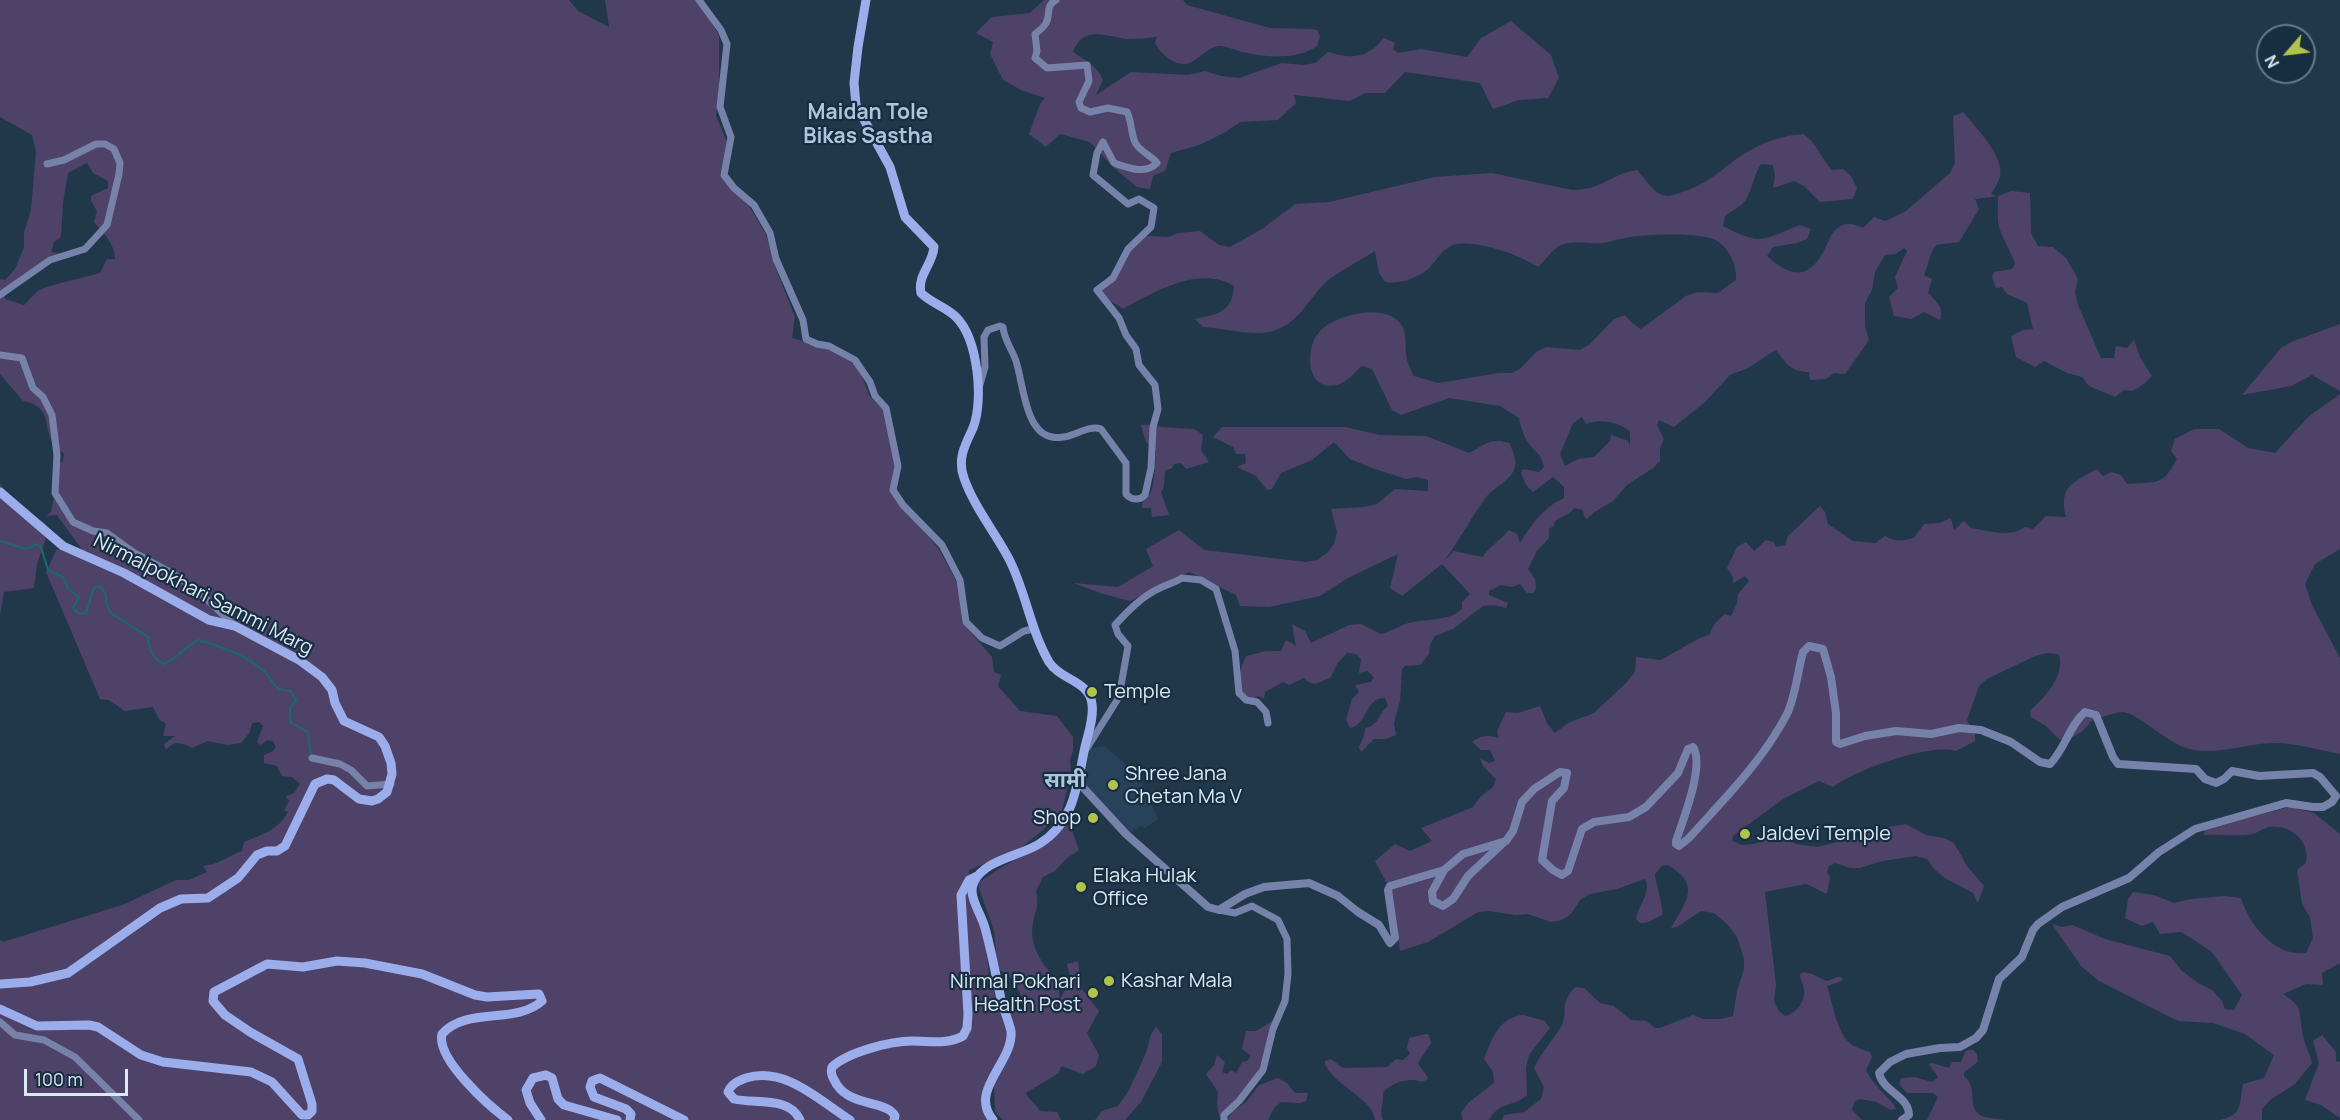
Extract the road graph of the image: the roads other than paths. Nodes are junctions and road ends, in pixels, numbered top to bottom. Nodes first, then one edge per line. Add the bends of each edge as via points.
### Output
1 (699, 0) edge
2 (866, 0) edge
3 (1056, 0) edge
4 (47, 164) dead end
5 (0, 295) edge
6 (0, 355) edge
7 (978, 391) junction
8 (0, 492) edge
9 (235, 626) junction
10 (1033, 629) junction
11 (1268, 723) dead end
12 (1083, 755) junction
13 (312, 758) dead end
14 (1079, 783) junction
15 (391, 784) junction
16 (1506, 841) junction
17 (1444, 870) junction
18 (979, 874) junction
19 (1219, 910) junction
20 (0, 984) edge
21 (0, 1009) edge
22 (0, 1022) edge
23 (139, 1120) edge
24 (508, 1120) edge
25 (541, 1120) edge
26 (617, 1120) edge
27 (630, 1120) edge
28 (684, 1120) edge
29 (800, 1120) edge
30 (850, 1120) edge
31 (894, 1120) edge
32 (993, 1120) edge
33 (1224, 1120) edge
34 (1902, 1120) edge

1 - 10 street via 727,44 720,107 731,137 724,175 754,206 770,232 776,259 803,320 806,339 855,360 886,408 898,466 893,490 942,545 960,580 966,622 982,638 1000,646 1024,630
2 - 7 main road via 858,47 856,105 890,167 905,217 934,247 920,279 921,293 950,312 965,329 975,354
3 - 7 street via 1048,9 1046,24 1035,34 1035,58 1047,68 1087,65 1089,81 1079,102 1081,108 1090,112 1108,108 1127,112 1136,145 1157,163 1142,170 1116,164 1103,142 1093,175 1128,204 1139,199 1154,208 1151,227 1128,249 1113,278 1097,290 1119,318 1136,349 1138,365 1155,385 1158,409 1145,495 1137,499 1127,495 1126,464 1101,429 1060,438 1048,437 1040,430 1027,411 1018,365 1003,327 986,333 986,367
4 - 5 street via 96,144 114,149 120,163 119,174 107,225 85,249 50,261
6 - 9 street via 22,358 33,388 52,415 57,455 55,493 73,522 107,533 172,573
7 - 10 main road via 977,413 962,454 964,478 1008,558
8 - 9 main road, Nirmalpokhari Sammi Marg via 63,546 124,573 209,620
9 - 15 main road, Nirmalpokhari Sammi Marg via 299,660 322,677 332,690 344,721 379,738 385,746 391,763
10 - 12 main road via 1055,669 1090,696 1092,717
11 - 12 street via 1266,712 1257,702 1246,700 1239,693 1235,651 1216,589 1200,580 1182,578 1139,600 1115,625 1128,646 1119,697
12 - 14 main road
13 - 15 street via 340,764 367,786
14 - 18 main road via 1065,818 1049,836
14 - 19 street via 1139,845 1208,907
15 - 20 main road via 378,800 365,801 334,780 320,782 311,790 285,846 257,855 238,878 215,894 173,901 68,973
16 - 17 street via 1464,854
16 - 17 street via 1443,906 1433,901 1432,892
16 - 34 street via 1522,802 1553,776 1567,773 1564,788 1552,801 1542,860 1562,875 1568,871 1582,829 1594,822 1629,817 1646,807 1678,773 1688,749 1693,747 1698,759 1676,841 1679,846 1745,778 1788,713 1803,652 1809,646 1823,649 1831,677 1836,742 1840,744 1896,731 1930,734 1959,728 1981,730 2050,764 2085,712 2096,715 2118,764 2196,770 2216,783 2232,771 2259,776 2313,773 2336,796 2323,807 2286,803 2195,829 2129,878 2052,913 2033,930 2022,957 1999,979 1983,1030 1973,1040 1960,1047 1906,1054 1892,1060 1879,1073 1883,1085 1908,1108 1909,1115
17 - 19 street via 1390,886 1395,938 1390,943 1379,925 1338,896 1309,883 1264,886
18 - 31 main road via 969,880 961,895 968,1014 963,1036 945,1043 909,1041 884,1045 847,1058 830,1071 848,1096 890,1109
18 - 32 main road via 971,891 985,926 1011,1030 1007,1053 986,1091 986,1110
19 - 33 street via 1235,913 1252,906 1278,920 1287,939 1288,974 1285,1000 1263,1070 1224,1114
21 - 24 main road via 37,1026 98,1027 141,1055 163,1062 251,1072 272,1082 303,1115 312,1111 312,1104 298,1059 225,1014 213,1001 217,989 267,964 303,967 337,961 422,974 475,995 539,994 542,1001 531,1007 463,1021 442,1034 443,1048 464,1080
22 - 23 street via 15,1035 44,1040 75,1058
25 - 26 main road via 526,1090 533,1078 546,1075 552,1078 558,1099 564,1105
27 - 28 main road via 626,1109 594,1097 592,1081 600,1078
29 - 30 main road via 782,1104 734,1099 729,1088 745,1078 772,1076 801,1087

